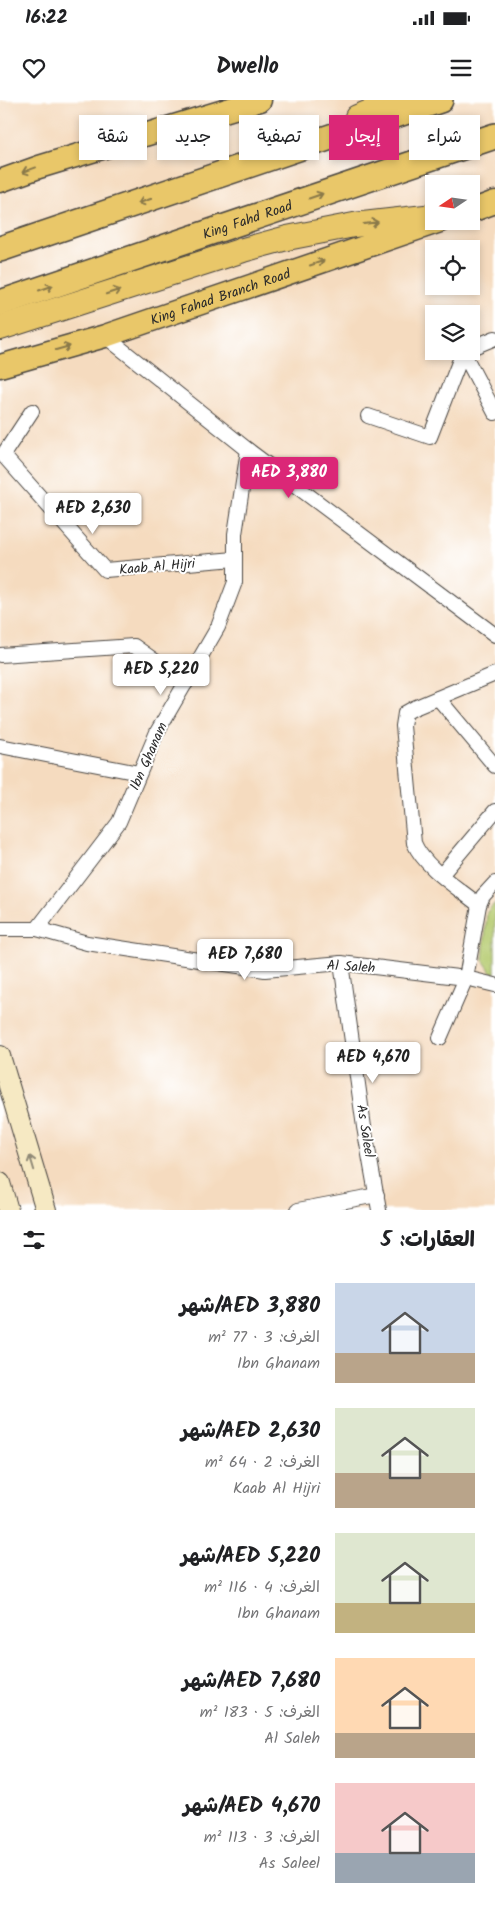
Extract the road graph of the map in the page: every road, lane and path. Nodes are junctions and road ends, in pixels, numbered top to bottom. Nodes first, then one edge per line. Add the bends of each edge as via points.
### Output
1 (399, 100) edge
2 (440, 100) edge
3 (248, 102) edge
4 (495, 136) edge
5 (0, 181) edge
6 (185, 187) junction
7 (495, 202) edge
8 (480, 207) edge
9 (425, 217) edge
10 (425, 226) edge
11 (0, 249) edge
12 (0, 303) edge
13 (0, 328) edge
14 (105, 336) junction
15 (495, 338) edge
16 (480, 345) edge
17 (29, 357) junction
18 (462, 360) edge
19 (470, 360) edge
20 (0, 363) edge
21 (0, 370) edge
22 (32, 411) dead end
23 (495, 413) edge
24 (368, 416) dead end
25 (248, 450) junction
26 (235, 559) junction
27 (495, 636) edge
28 (0, 656) edge
29 (495, 674) edge
30 (186, 683) junction
31 (438, 698) junction
32 (0, 746) edge
33 (495, 766) edge
34 (139, 773) junction
35 (495, 811) edge
36 (442, 874) junction
37 (495, 883) edge
38 (479, 905) junction
39 (0, 929) edge
40 (37, 929) junction
41 (341, 963) junction
42 (466, 978) junction
43 (495, 985) edge
44 (440, 1038) dead end
45 (0, 1056) edge
46 (0, 1183) edge
47 (376, 1195) junction
48 (8, 1210) edge
49 (46, 1210) edge
50 (298, 1210) edge
51 (379, 1210) edge

1 - 6 highway
2 - 6 highway
3 -> 5 main road
12 -> 4 highway, King Fahd Road
6 -> 11 highway
7 - 8 main road
13 -> 9 highway via 287,238
14 -> 10 main road, King Fahad Branch Road
17 -> 14 main road, King Fahad Branch Road
14 - 25 street
15 - 16 street
17 - 20 main road, King Fahad Branch Road
17 - 21 main road
18 - 24 street via 430,437
19 - 23 street
22 - 26 street, Kaab Al Hijri via 3,455 105,570
25 - 26 street, Ibn Ghanam via 235,534
25 - 27 street
26 - 30 street, Ibn Ghanam via 235,582 218,627
28 - 30 street via 134,646
29 - 31 street
30 - 34 street, Ibn Ghanam via 157,732
31 - 33 street
31 - 36 street via 406,713 403,726 414,843 418,854
32 - 34 street
34 - 40 street, Ibn Ghanam via 119,822
35 - 36 street
36 - 38 street
37 - 38 street
38 - 42 street
39 - 40 street, Al Saleh
40 - 41 street, Al Saleh via 87,942 265,970
41 - 42 street, Al Saleh
41 - 47 street, As Saleel
42 - 43 street, Al Saleh
42 - 44 street
49 -> 45 main road
46 - 48 main road
47 - 50 street
47 - 51 street, As Saleel

